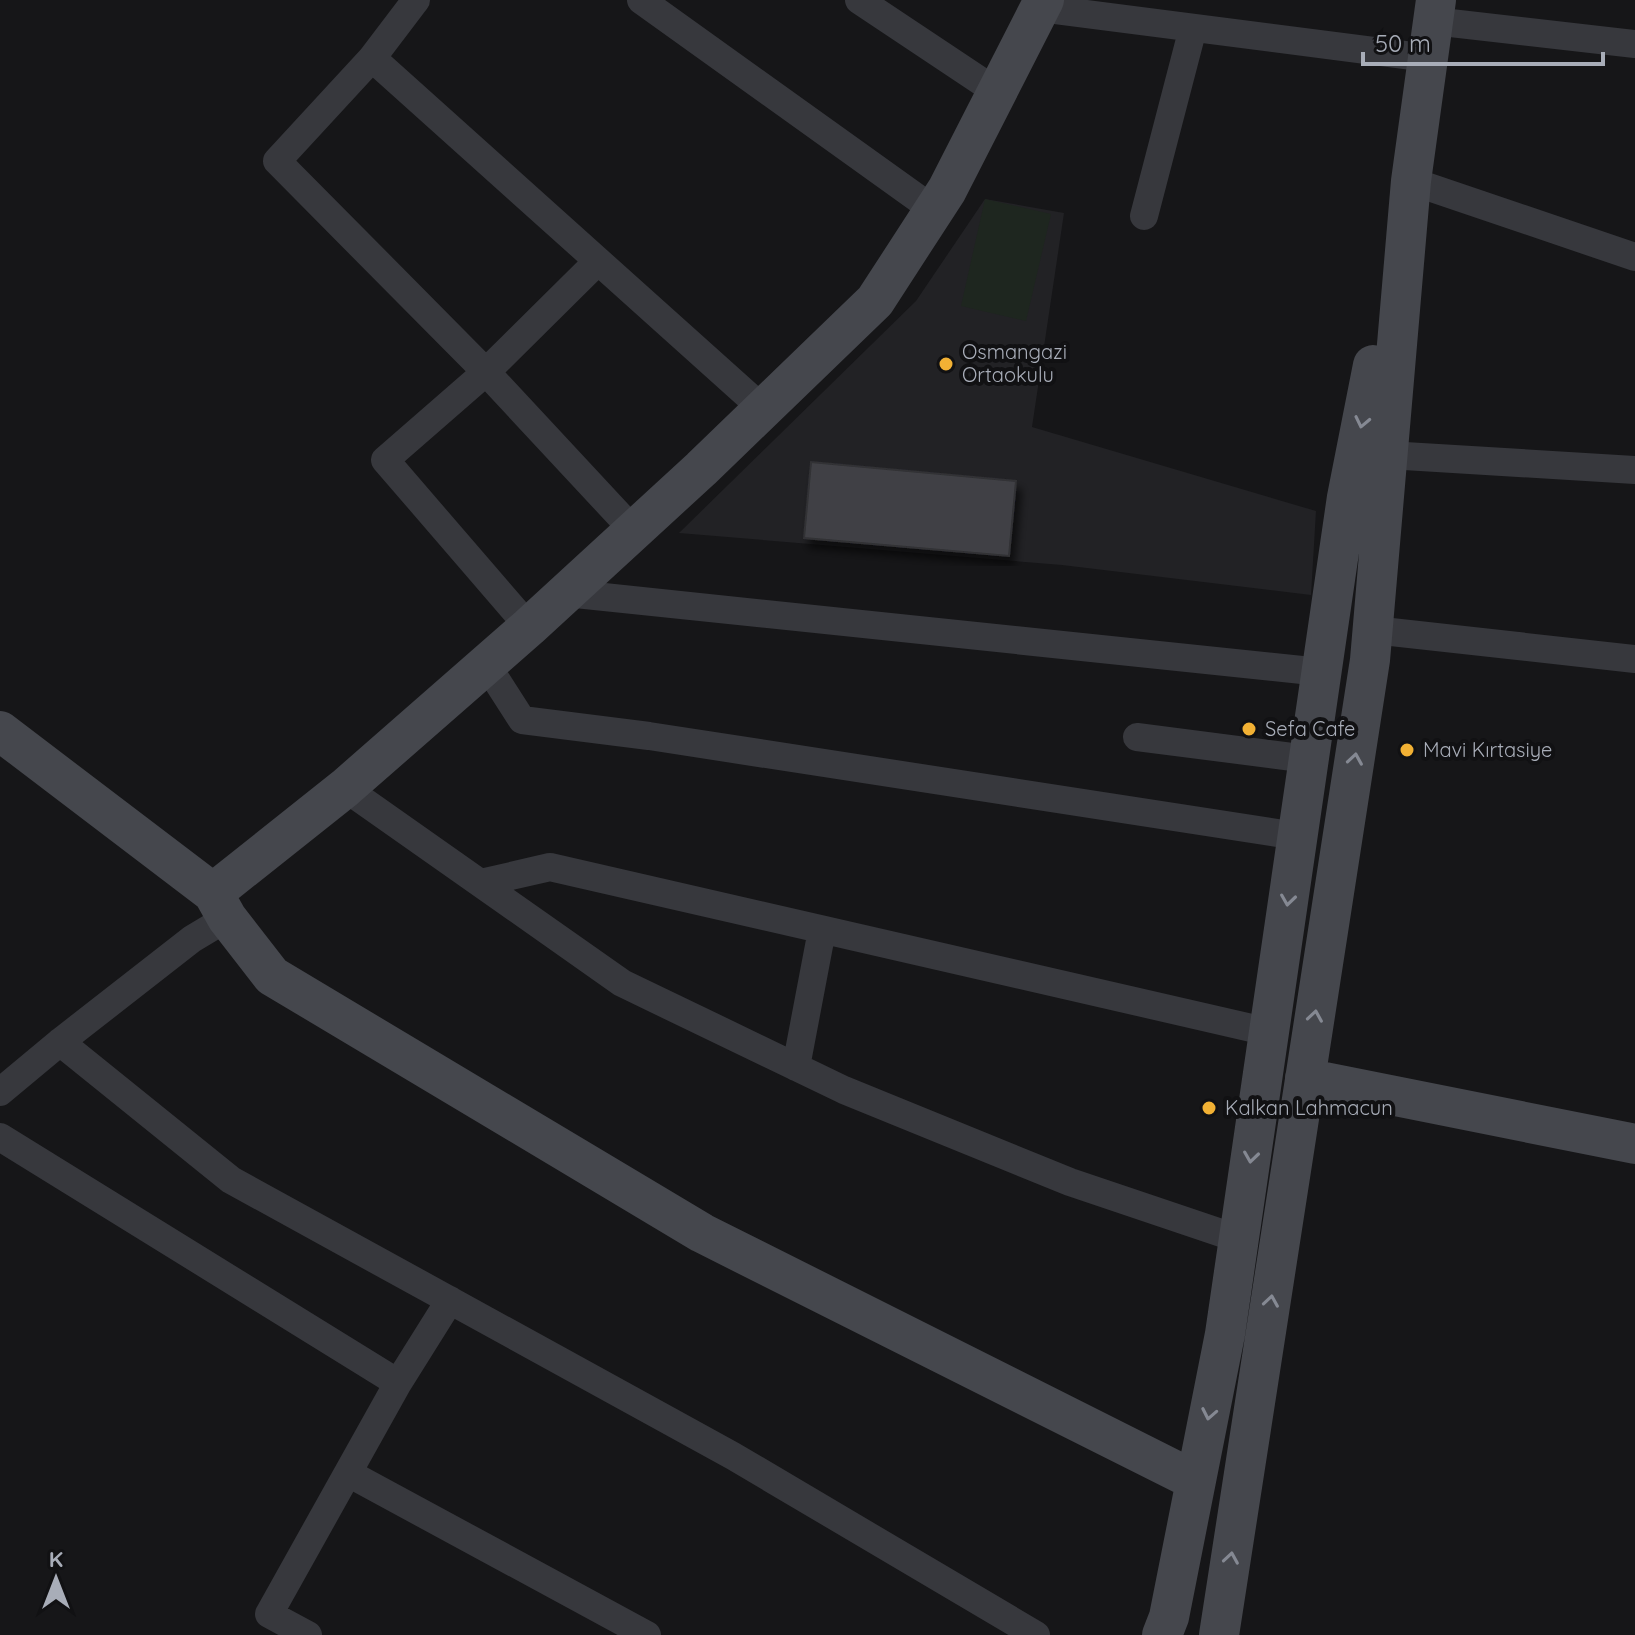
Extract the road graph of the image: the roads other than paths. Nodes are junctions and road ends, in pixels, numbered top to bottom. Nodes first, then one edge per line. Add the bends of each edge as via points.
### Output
1 (416, 0) edge
2 (641, 0) edge
3 (859, 0) edge
4 (1042, 4) edge
5 (1433, 27) edge
6 (1193, 28) junction
7 (1635, 44) edge
8 (372, 58) junction
9 (997, 92) junction
10 (1411, 181) junction
11 (934, 210) junction
12 (1144, 216) dead end
13 (1635, 257) edge
14 (597, 262) junction
15 (486, 372) junction
16 (763, 409) junction
17 (1388, 455) junction
18 (1635, 470) edge
19 (634, 531) junction
20 (566, 593) junction
21 (529, 627) junction
22 (1373, 630) junction
23 (1635, 659) edge
24 (486, 664) junction
25 (1321, 672) junction
26 (0, 731) edge
27 (1137, 737) dead end
28 (1308, 759) junction
29 (345, 788) junction
30 (1297, 836) junction
31 (481, 883) junction
32 (220, 906) junction
33 (822, 930) junction
34 (1269, 1032) junction
35 (60, 1042) junction
36 (796, 1067) junction
37 (1305, 1078) junction
38 (0, 1092) edge
39 (0, 1137) edge
40 (1635, 1144) edge
41 (1239, 1239) junction
42 (450, 1300) junction
43 (398, 1383) junction
44 (348, 1473) junction
45 (1196, 1481) junction
46 (308, 1635) edge
47 (647, 1635) edge
48 (1036, 1635) edge
49 (1162, 1635) edge
50 (1219, 1635) edge

1 - 8 street
2 - 11 street
3 - 9 street
4 - 6 street
4 - 9 main road
5 - 6 street
5 - 7 street
5 - 10 main road
6 - 12 street
8 - 14 street
8 - 15 street via 277,161
9 - 11 main road
10 - 13 street
10 - 17 main road
10 -> 25 main road via 1347,497
11 - 16 main road via 875,301
14 - 15 street
14 - 16 street
15 - 19 street
15 - 21 street via 385,460
16 - 19 main road
17 - 18 street
17 - 22 main road
19 - 20 main road
20 - 21 main road
20 - 25 street
21 - 24 main road
22 - 23 street
37 -> 22 main road
24 - 29 main road
24 - 30 street via 522,720
25 - 28 main road
26 - 32 main road
27 - 28 street
28 - 30 main road
29 - 31 street
29 - 32 main road
30 -> 34 main road
31 - 33 street via 550,867
31 - 36 street via 622,983
32 - 35 street via 192,939
32 - 45 main road via 272,976 702,1233
33 - 34 street
33 - 36 street
34 -> 41 main road
35 - 38 street
35 - 42 street via 231,1180
36 - 41 street via 1070,1182
37 - 40 main road
50 -> 37 main road
39 - 43 street
41 -> 45 main road
42 - 43 street
42 - 48 street via 733,1456
43 - 44 street
44 - 46 street via 269,1614
44 - 47 street
45 - 49 main road

